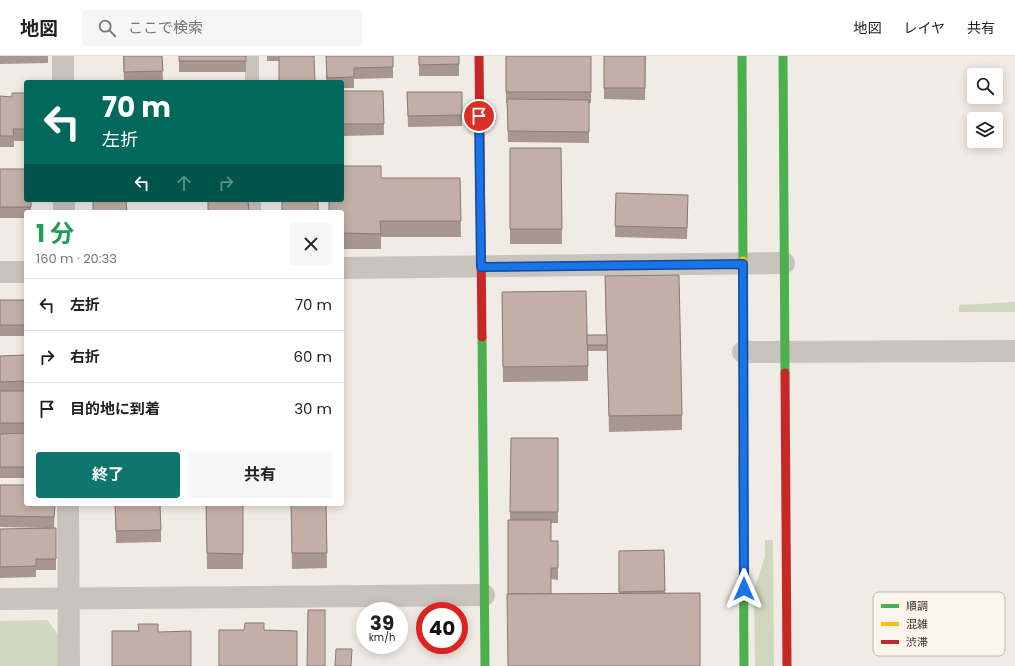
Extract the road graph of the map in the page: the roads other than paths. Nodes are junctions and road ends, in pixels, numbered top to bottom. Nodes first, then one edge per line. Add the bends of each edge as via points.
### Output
1 (63, 56) edge
2 (252, 56) edge
3 (479, 56) edge
4 (742, 56) edge
5 (783, 56) edge
6 (63, 80) edge
7 (252, 80) edge
8 (743, 264) junction
9 (784, 264) junction
10 (481, 267) junction
11 (344, 268) edge
12 (0, 272) edge
13 (24, 272) edge
14 (1015, 351) edge
15 (743, 352) junction
16 (785, 352) junction
17 (68, 506) edge
18 (484, 595) junction
19 (69, 598) junction
20 (0, 599) edge
21 (69, 666) edge
22 (485, 666) edge
23 (744, 666) edge
24 (787, 666) edge

1 - 6 street
2 - 7 lane
3 - 10 street
4 - 8 street
5 - 9 street
8 - 9 street
8 - 10 street
8 - 15 street
9 - 16 street
10 - 11 street
10 - 18 street
12 - 13 street
14 - 16 street
15 - 16 street
15 - 23 street
16 - 24 street
17 - 19 street
18 - 19 street
18 - 22 street
19 - 20 street
19 - 21 street

